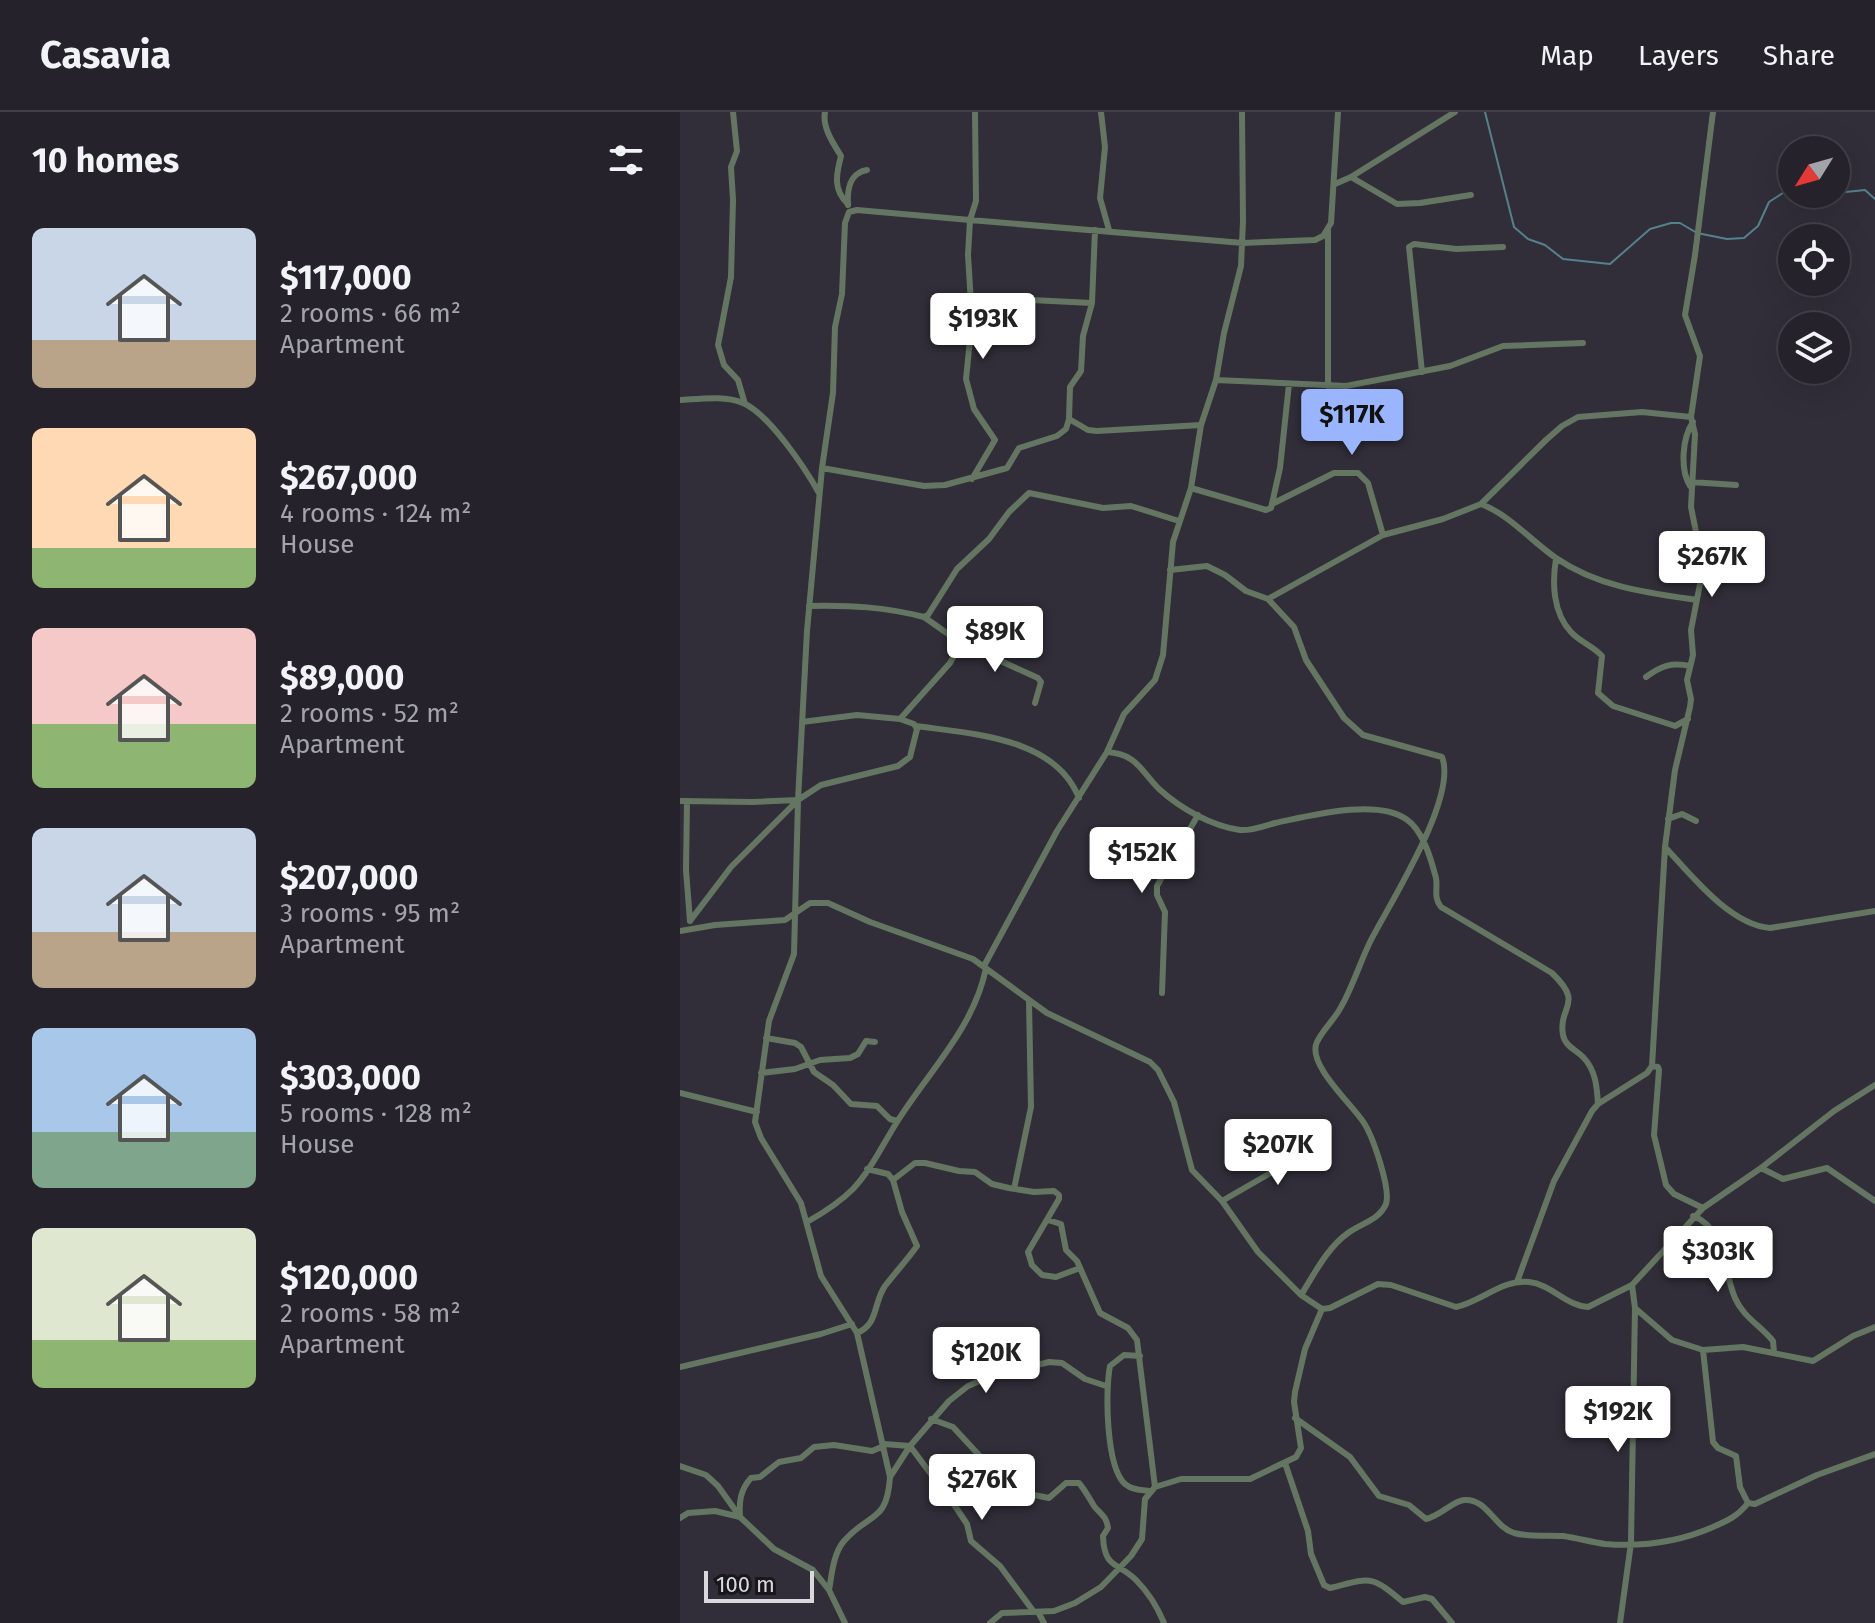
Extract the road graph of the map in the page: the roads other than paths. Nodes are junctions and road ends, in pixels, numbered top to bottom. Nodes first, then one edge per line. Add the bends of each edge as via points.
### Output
1 (733, 112) edge
2 (825, 112) edge
3 (975, 112) edge
4 (1101, 112) edge
5 (1242, 112) edge
6 (1338, 112) edge
7 (1455, 112) edge
8 (1713, 112) edge
9 (867, 170) dead end
10 (1351, 177) junction
11 (1335, 184) junction
12 (1471, 195) dead end
13 (848, 208) junction
14 (970, 220) junction
15 (1095, 230) junction
16 (1109, 230) junction
17 (1328, 230) junction
18 (1243, 243) junction
19 (1503, 247) dead end
20 (970, 297) junction
21 (1092, 303) junction
22 (1583, 343) dead end
23 (1422, 372) junction
24 (1216, 380) junction
25 (1289, 384) junction
26 (1328, 386) junction
27 (680, 400) edge
28 (745, 404) junction
29 (1069, 419) junction
30 (1692, 420) junction
31 (1201, 425) junction
32 (822, 468) junction
33 (972, 479) junction
34 (1690, 484) junction
35 (1736, 485) dead end
36 (1191, 488) junction
37 (819, 493) junction
38 (1274, 503) junction
39 (1481, 504) junction
40 (1179, 521) junction
41 (1383, 535) junction
42 (1556, 559) junction
43 (1170, 570) junction
44 (1268, 599) junction
45 (1697, 600) junction
46 (809, 606) junction
47 (924, 617) junction
48 (961, 643) junction
49 (1690, 666) junction
50 (1646, 677) dead end
51 (1035, 703) dead end
52 (900, 719) junction
53 (1688, 719) junction
54 (802, 722) junction
55 (916, 726) junction
56 (1107, 752) junction
57 (1079, 798) junction
58 (798, 800) junction
59 (684, 801) edge
60 (1198, 815) junction
61 (1668, 819) junction
62 (1696, 821) dead end
63 (1424, 843) junction
64 (1665, 847) junction
65 (683, 851) edge
66 (797, 911) junction
67 (1875, 911) edge
68 (690, 924) junction
69 (680, 931) edge
70 (985, 967) junction
71 (1162, 993) dead end
72 (1029, 1001) junction
73 (766, 1038) junction
74 (875, 1042) dead end
75 (809, 1062) junction
76 (1652, 1066) junction
77 (761, 1073) junction
78 (1875, 1085) edge
79 (680, 1093) edge
80 (1598, 1104) junction
81 (757, 1112) junction
82 (897, 1121) junction
83 (1319, 1145) dead end
84 (1761, 1168) junction
85 (867, 1169) junction
86 (893, 1180) junction
87 (1014, 1189) junction
88 (1222, 1201) junction
89 (1875, 1201) edge
90 (1703, 1208) junction
91 (1693, 1216) junction
92 (1048, 1220) junction
93 (807, 1222) junction
94 (1080, 1268) junction
95 (1517, 1282) junction
96 (1632, 1285) junction
97 (1301, 1295) junction
98 (1635, 1308) junction
99 (1322, 1309) junction
100 (852, 1324) junction
101 (1873, 1329) edge
102 (857, 1333) junction
103 (1703, 1350) junction
104 (1774, 1352) junction
105 (1140, 1356) junction
106 (680, 1367) edge
107 (1106, 1386) junction
108 (1295, 1418) junction
109 (931, 1419) junction
110 (884, 1445) junction
111 (910, 1446) junction
112 (1875, 1454) edge
113 (1285, 1463) junction
114 (680, 1466) edge
115 (890, 1477) junction
116 (1152, 1489) junction
117 (1748, 1503) junction
118 (740, 1517) junction
119 (680, 1518) edge
120 (1631, 1543) junction
121 (1118, 1569) junction
122 (829, 1590) junction
123 (1036, 1612) junction
124 (845, 1623) edge
125 (990, 1623) edge
126 (1044, 1623) edge
127 (1164, 1623) edge
128 (1452, 1623) edge
129 (1620, 1623) edge

1 - 28 street via 737,151 731,167 731,277 718,345
2 - 13 street via 830,138 841,156 837,189
3 - 14 street via 976,201
4 - 16 street via 1105,147 1100,198
5 - 18 street
6 - 11 street
7 - 10 street
8 - 30 street via 1685,315 1699,353
9 - 13 street via 853,176
10 - 11 street
10 - 12 street via 1397,204
11 - 17 street
13 - 14 street
13 - 32 street
14 - 15 street
14 - 20 street
15 - 16 street
15 - 21 street
16 - 18 street
17 - 18 street via 1315,240
17 - 26 street
18 - 24 street
19 - 23 street via 1409,247
20 - 21 street
20 - 33 street via 966,379 971,402 995,440
21 - 29 street via 1081,371 1070,387
22 - 23 street via 1503,346
23 - 26 street
24 - 25 street
24 - 31 street
25 - 26 street
25 - 38 street
27 - 28 street
28 - 37 street via 798,457
29 - 31 street via 1097,431
29 - 33 street via 1057,436 1019,448 1007,468
30 - 34 street via 1684,464
30 - 39 street via 1642,412 1578,417 1546,440
31 - 36 street
32 - 33 street via 924,486
32 - 37 street
34 - 35 street
34 - 45 street via 1699,547
36 - 38 street via 1266,510
36 - 40 street
37 - 46 street
38 - 41 street via 1322,477 1358,473 1368,483
39 - 41 street
39 - 42 street
40 - 43 street
40 - 47 street via 1131,506 1103,508 1029,493 957,569
41 - 44 street
42 - 45 street via 1630,590
42 - 53 street via 1553,592 1566,625 1602,656 1598,693 1613,706 1675,726
43 - 44 street via 1207,566
43 - 56 street via 1167,627 1155,680 1124,714
44 - 63 street via 1294,627 1306,660 1344,718 1363,735 1442,757 1445,779
45 - 49 street
46 - 47 street via 858,605
46 - 54 street
47 - 48 street
48 - 51 street via 1038,678 1041,690
48 - 52 street
49 - 50 street via 1662,666
49 - 53 street
52 - 54 street via 857,715
52 - 55 street
53 - 61 street
54 - 58 street
55 - 57 street via 1034,750 1067,776
55 - 58 street via 913,751 905,762 821,785
56 - 57 street
56 - 60 street via 1127,756 1176,803
57 - 70 street
58 - 59 street
58 - 66 street
58 - 68 street via 731,867
59 - 65 street
60 - 63 street via 1243,831 1321,813 1376,810 1407,819
60 - 71 street via 1157,886 1165,912
61 - 62 street via 1682,814
61 - 64 street
63 - 80 street via 1441,907 1559,980 1570,1003 1563,1035 1590,1065
63 - 97 street via 1370,941 1341,1008 1315,1048 1333,1085 1369,1132 1387,1201 1376,1217 1337,1242
64 - 67 street via 1724,906 1757,927
64 - 76 street
65 - 68 street
66 - 68 street via 785,920
66 - 70 street via 810,903 828,903
66 - 73 street via 794,954
68 - 69 street
70 - 72 street
70 - 82 street via 971,1014
72 - 87 street via 1031,1107
72 - 88 street via 1158,1070 1174,1102 1192,1170
73 - 75 street via 795,1043
73 - 77 street
74 - 75 street via 866,1041 850,1058
75 - 77 street
75 - 82 street via 851,1104 877,1106
76 - 80 street
76 - 90 street via 1659,1070 1654,1135 1666,1185
77 - 81 street
78 - 84 street
79 - 81 street
80 - 95 street via 1554,1181
81 - 93 street via 761,1138
82 - 85 street
83 - 88 street
84 - 89 street via 1783,1179 1827,1168
84 - 90 street
85 - 86 street
85 - 93 street via 853,1188
86 - 87 street via 915,1163 925,1163 975,1172 992,1184
86 - 102 street via 917,1246 885,1286 872,1322
87 - 92 street via 1059,1195
88 - 97 street via 1258,1252
90 - 91 street
91 - 96 street
91 - 104 street via 1712,1229 1735,1298 1773,1341
92 - 94 street via 1061,1224 1063,1243
92 - 94 street via 1028,1252 1032,1265 1042,1275 1056,1277
93 - 100 street via 821,1276
94 - 105 street via 1100,1313 1128,1328
95 - 96 street via 1544,1286 1585,1307
95 - 99 street via 1456,1307 1378,1284
96 - 98 street
97 - 99 street
98 - 103 street via 1672,1340
98 - 120 street
99 - 108 street via 1305,1349
100 - 102 street
100 - 106 street
101 - 104 street via 1813,1361
102 - 110 street
103 - 104 street via 1743,1347
103 - 117 street via 1713,1442 1736,1456
105 - 107 street via 1124,1355 1114,1361
105 - 116 street
107 - 109 street via 1062,1363 1049,1362 968,1386
107 - 116 street via 1106,1415 1121,1479 1133,1489
108 - 113 street via 1301,1448
108 - 120 street via 1350,1457 1379,1496 1409,1505 1426,1519 1464,1500 1485,1508 1515,1533
109 - 111 street
109 - 121 street via 953,1427 990,1467 1034,1495 1049,1498 1066,1483 1079,1483 1107,1519 1105,1554
110 - 111 street
110 - 115 street
110 - 118 street via 872,1451 814,1447 801,1458 779,1462 745,1485
111 - 115 street
111 - 123 street via 967,1524 971,1541 1000,1566
112 - 117 street
113 - 116 street via 1250,1479 1181,1479
113 - 128 street via 1324,1585 1369,1579 1403,1602 1432,1599
114 - 118 street via 706,1475
115 - 122 street via 882,1512 839,1549
116 - 121 street via 1145,1499 1142,1539
117 - 120 street via 1740,1514 1699,1533 1657,1544
118 - 119 street via 715,1511
118 - 122 street via 774,1549 813,1570
120 - 129 street
121 - 123 street via 1075,1603
121 - 127 street via 1138,1582
122 - 124 street
123 - 125 street via 1002,1613
123 - 126 street

